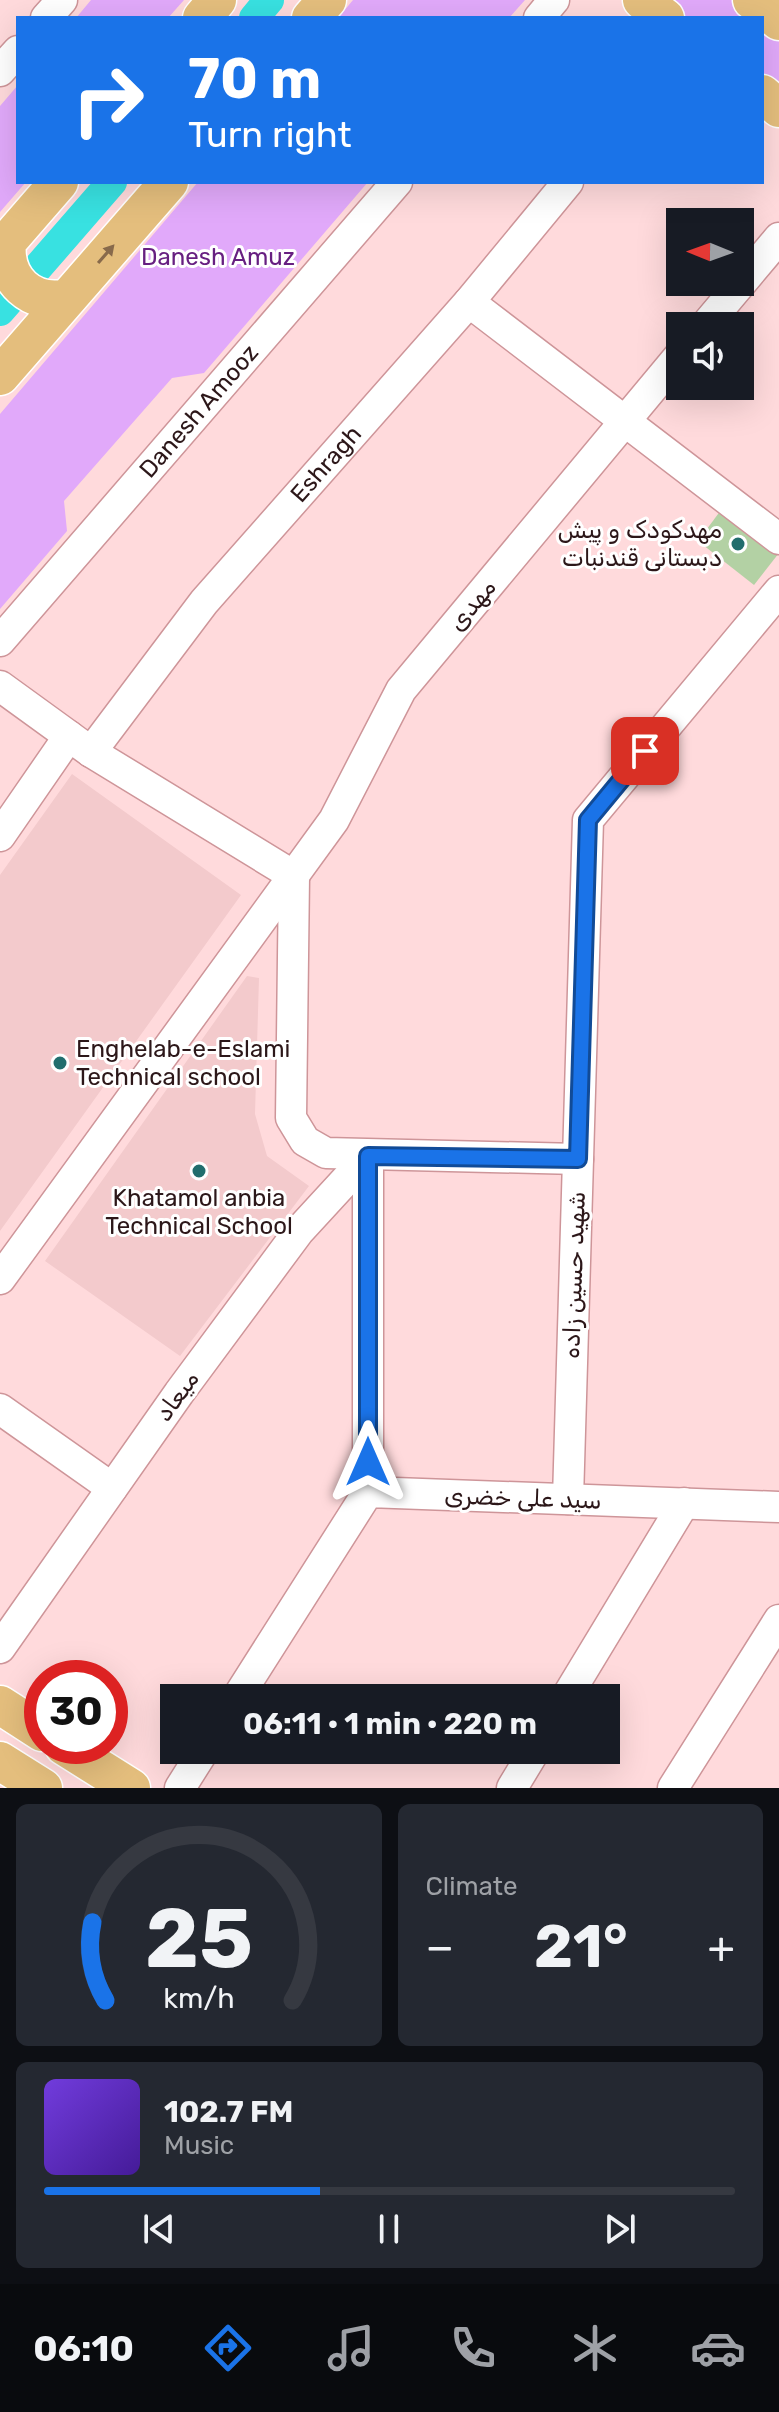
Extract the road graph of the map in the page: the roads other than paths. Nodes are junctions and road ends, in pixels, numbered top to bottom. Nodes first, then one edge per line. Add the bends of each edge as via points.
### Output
1 (62, 0) edge
2 (217, 0) edge
3 (327, 0) edge
4 (554, 0) edge
5 (642, 0) edge
6 (752, 0) edge
7 (48, 16) edge
8 (204, 16) edge
9 (313, 16) edge
10 (541, 16) edge
11 (662, 16) edge
12 (779, 21) edge
13 (16, 53) edge
14 (0, 71) edge
15 (57, 184) edge
16 (167, 184) edge
17 (395, 184) edge
18 (566, 184) edge
19 (779, 238) edge
20 (4, 246) edge
21 (68, 298) junction
22 (469, 302) junction
23 (717, 312) edge
24 (666, 372) edge
25 (0, 376) edge
26 (624, 421) junction
27 (779, 539) edge
28 (779, 591) edge
29 (0, 641) edge
30 (0, 686) edge
31 (80, 744) junction
32 (0, 836) edge
33 (294, 876) junction
34 (368, 1156) junction
35 (578, 1159) junction
36 (0, 1279) edge
37 (0, 1409) edge
38 (112, 1488) junction
39 (368, 1492) junction
40 (568, 1499) junction
41 (684, 1503) junction
42 (779, 1507) edge
43 (779, 1620) edge
44 (0, 1648) edge
45 (246, 1684) edge
46 (574, 1684) edge
47 (0, 1705) edge
48 (24, 1720) edge
49 (0, 1761) edge
50 (93, 1764) edge
51 (195, 1764) edge
52 (527, 1764) edge
53 (43, 1788) edge
54 (131, 1788) edge
55 (180, 1788) edge
56 (512, 1788) edge
57 (673, 1788) edge

1 - 7 street
2 - 8 main road
3 - 9 main road
4 - 10 street
5 - 11 main road
6 - 12 main road
13 - 14 street
15 - 20 main road
21 -> 16 main road
17 - 29 street, Danesh Amooz
18 - 22 street, Eshragh
19 - 23 street
20 - 21 main road via 17,284 46,300
21 - 25 main road
22 - 26 street
22 - 31 street, Eshragh
24 - 26 street, مهدی
26 - 27 street
26 - 33 street, مهدی via 401,690 334,820
28 - 35 street, شهید حسین زاده via 588,820
30 - 31 street
31 - 32 street, Eshragh
31 - 33 street
33 - 34 street via 291,1118 305,1141 326,1153
33 - 36 street, مهدی
34 - 35 street
34 - 38 street, میعاد via 299,1231
34 - 39 street
35 - 40 street, شهید حسین زاده
37 - 38 street
38 - 44 street, میعاد
39 - 40 street, سید علی خضری
39 - 45 street
40 - 41 street, سید علی خضری
41 - 42 street, سید علی خضری
41 - 46 street
43 - 57 street
47 - 48 main road
49 - 53 main road
50 - 54 main road
51 - 55 street
52 - 56 street

